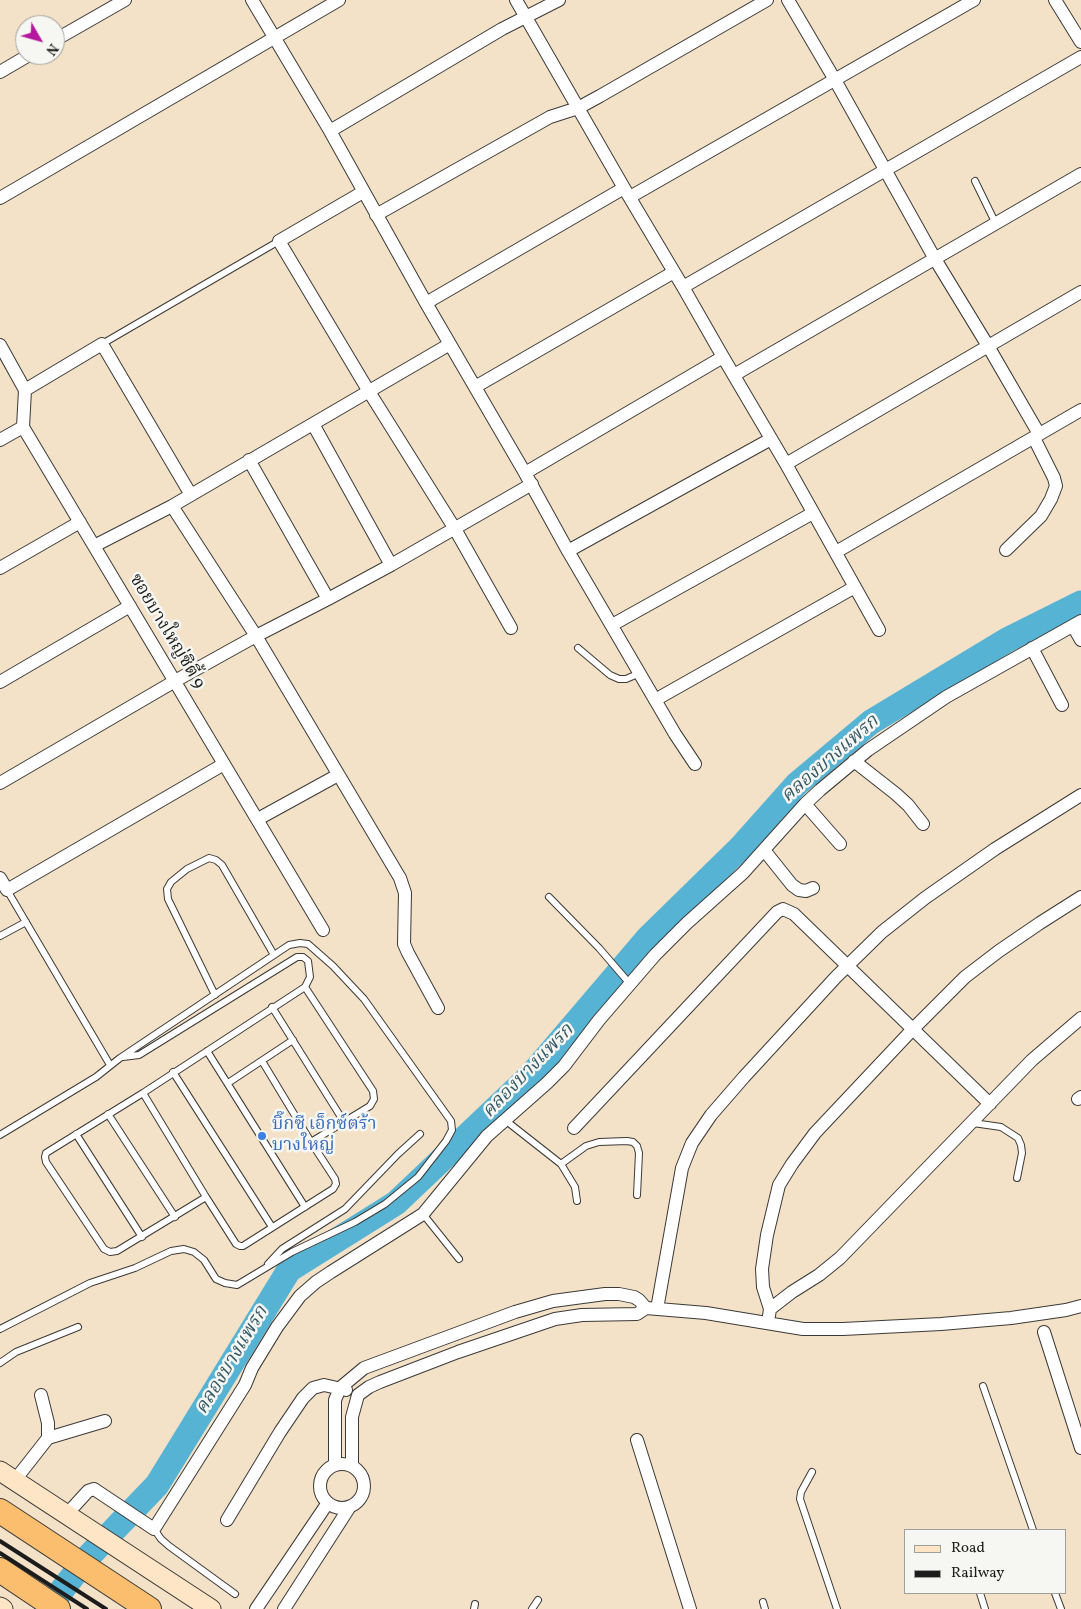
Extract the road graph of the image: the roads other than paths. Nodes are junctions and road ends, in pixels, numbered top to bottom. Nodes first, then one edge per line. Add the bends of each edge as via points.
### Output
1 (124, 0) edge
2 (252, 0) edge
3 (339, 0) edge
4 (516, 0) edge
5 (560, 0) edge
6 (767, 0) edge
7 (788, 0) edge
8 (974, 0) edge
9 (1055, 0) edge
10 (526, 17) junction
11 (65, 34) edge
12 (274, 37) junction
13 (1081, 42) edge
14 (1081, 57) edge
15 (15, 63) edge
16 (0, 72) edge
17 (835, 80) junction
18 (578, 108) junction
19 (330, 131) junction
20 (885, 170) junction
21 (1081, 174) edge
22 (975, 181) dead end
23 (363, 192) junction
24 (627, 193) junction
25 (0, 198) edge
26 (376, 215) junction
27 (996, 224) junction
28 (279, 240) junction
29 (935, 259) junction
30 (674, 272) junction
31 (683, 287) junction
32 (1081, 292) edge
33 (426, 303) junction
34 (102, 344) junction
35 (450, 344) junction
36 (0, 346) edge
37 (988, 346) junction
38 (722, 357) junction
39 (734, 375) junction
40 (475, 387) junction
41 (25, 390) junction
42 (368, 390) junction
43 (1081, 410) edge
44 (313, 424) junction
45 (23, 427) junction
46 (1036, 436) junction
47 (771, 439) junction
48 (0, 440) edge
49 (249, 460) junction
50 (786, 464) junction
51 (525, 472) junction
52 (532, 484) junction
53 (191, 495) junction
54 (172, 506) junction
55 (813, 513) junction
56 (80, 522) junction
57 (456, 529) junction
58 (94, 546) junction
59 (1006, 550) dead end
60 (568, 551) junction
61 (836, 552) junction
62 (391, 565) junction
63 (0, 568) edge
64 (855, 587) junction
65 (328, 599) junction
66 (130, 606) junction
67 (1077, 623) edge
68 (612, 625) junction
69 (511, 628) dead end
70 (879, 630) dead end
71 (256, 636) junction
72 (1081, 640) edge
73 (578, 648) dead end
74 (1032, 648) junction
75 (640, 673) junction
76 (175, 681) junction
77 (0, 682) edge
78 (655, 700) junction
79 (1062, 705) dead end
80 (854, 761) junction
81 (224, 764) junction
82 (695, 764) dead end
83 (338, 775) junction
84 (0, 783) edge
85 (1081, 795) edge
86 (805, 804) junction
87 (258, 819) junction
88 (923, 824) dead end
89 (840, 844) dead end
90 (764, 850) junction
91 (0, 878) edge
92 (813, 888) dead end
93 (7, 890) junction
94 (549, 897) dead end
95 (1081, 897) edge
96 (26, 922) junction
97 (323, 930) dead end
98 (0, 936) edge
99 (274, 955) junction
100 (847, 966) junction
101 (627, 981) junction
102 (305, 987) junction
103 (215, 995) junction
104 (272, 1007) junction
105 (438, 1008) dead end
106 (1081, 1018) edge
107 (912, 1030) junction
108 (293, 1040) junction
109 (207, 1051) junction
110 (120, 1058) junction
111 (262, 1061) junction
112 (110, 1065) junction
113 (173, 1072) junction
114 (228, 1083) junction
115 (143, 1093) junction
116 (990, 1104) junction
117 (108, 1114) junction
118 (505, 1120) junction
119 (344, 1122) junction
120 (973, 1123) junction
121 (574, 1128) dead end
122 (76, 1134) junction
123 (420, 1134) dead end
124 (0, 1136) edge
125 (310, 1142) junction
126 (561, 1164) junction
127 (1016, 1178) dead end
128 (637, 1195) dead end
129 (206, 1197) junction
130 (577, 1201) dead end
131 (305, 1207) junction
132 (423, 1214) junction
133 (175, 1217) junction
134 (272, 1227) junction
135 (142, 1237) junction
136 (459, 1259) dead end
137 (263, 1269) junction
138 (1081, 1306) edge
139 (651, 1309) junction
140 (770, 1309) junction
141 (768, 1324) junction
142 (78, 1327) dead end
143 (0, 1329) edge
144 (1044, 1332) dead end
145 (0, 1363) edge
146 (983, 1386) dead end
147 (340, 1388) junction
148 (41, 1395) dead end
149 (358, 1395) junction
150 (105, 1422) dead end
151 (48, 1438) junction
152 (637, 1440) dead end
153 (1081, 1448) edge
154 (335, 1465) junction
155 (352, 1466) junction
156 (812, 1472) dead end
157 (7, 1476) edge
158 (326, 1504) junction
159 (349, 1508) junction
160 (0, 1511) edge
161 (72, 1518) junction
162 (227, 1520) dead end
163 (151, 1527) junction
164 (1033, 1529) edge
165 (0, 1570) edge
166 (236, 1594) dead end
167 (980, 1594) edge
168 (1055, 1594) edge
169 (538, 1600) dead end
170 (58, 1609) edge
171 (149, 1609) edge
172 (211, 1609) edge
173 (256, 1609) edge
174 (284, 1609) edge
175 (532, 1609) edge
176 (690, 1609) edge
177 (838, 1609) edge
178 (985, 1609) edge
179 (1061, 1609) edge

1 - 11 street
2 - 12 street
3 - 12 street
4 - 10 street
5 - 10 street
6 - 18 street
7 - 17 street
8 - 17 street
9 - 13 street
10 - 18 street
10 - 19 street
12 - 19 street
12 - 25 street
14 - 20 street
15 - 16 street
17 - 20 street
17 - 24 street
18 - 24 street
18 - 26 street via 550,117
19 - 23 street
20 - 29 street
20 - 31 street
21 - 27 street
22 - 27 lane
23 - 26 street
23 - 28 street
24 - 30 street
24 - 33 street
26 - 33 street
27 - 29 street
28 - 34 lane
28 - 42 street
29 - 37 street
29 - 39 street
30 - 31 street
30 - 40 street
31 - 38 street
32 - 37 street
33 - 35 street
34 - 41 street
34 - 53 street
35 - 40 street
35 - 42 street
36 - 41 street
37 - 46 street
37 - 50 street
38 - 39 street
38 - 51 street
39 - 47 street
40 - 51 street
41 - 45 street
42 - 44 street
42 - 57 street
43 - 46 street
44 - 49 street
44 - 62 street
45 - 48 street
45 - 56 street, ซอยบางใหญ่ซิตี้ 9
46 - 59 street via 1056,486 1041,516
46 - 61 street
47 - 50 street
47 - 60 street
49 - 53 street
49 - 65 street
50 - 55 street
51 - 52 street
52 - 57 street
52 - 60 street
53 - 54 street
54 - 58 street
54 - 71 street
55 - 61 street
55 - 68 street
56 - 58 street, ซอยบางใหญ่ซิตี้ 9
56 - 63 street
57 - 62 street
57 - 69 street
58 - 66 street, ซอยบางใหญ่ซิตี้ 9
60 - 68 street
61 - 64 street
62 - 65 street
64 - 70 street
64 - 78 street
65 - 71 street
66 - 76 street, ซอยบางใหญ่ซิตี้ 9
66 - 77 street
67 - 72 street
67 - 74 street
68 - 75 street
71 - 76 street
71 - 83 street
73 - 75 lane via 619,679
74 - 79 street
74 - 80 street via 946,697
75 - 78 street
76 - 81 street, ซอยบางใหญ่ซิตี้ 9
76 - 84 street
78 - 82 street
80 - 86 street
80 - 88 street via 896,794
81 - 87 street, ซอยบางใหญ่ซิตี้ 9
81 - 93 street
83 - 87 street
83 - 105 street via 400,878 405,893 404,944
85 - 100 street via 925,898 882,932
86 - 89 street
86 - 90 street
87 - 97 street, ซอยบางใหญ่ซิตี้ 9
90 - 92 street via 792,885 799,890
90 - 101 street via 743,874
91 - 93 street
93 - 96 lane
94 - 101 lane
95 - 107 street via 999,951 965,978
96 - 98 lane
96 - 112 lane
99 - 103 lane
99 - 103 lane via 222,865 209,858 187,868 171,882 167,889 168,900
99 - 137 lane via 289,945 308,944 333,966 364,999 452,1121 452,1130 418,1177 385,1204
100 - 107 street
100 - 121 street via 794,914 783,909 777,912
100 - 139 street via 744,1077 692,1143 682,1168
101 - 118 street via 564,1066
102 - 104 lane
102 - 110 lane via 310,977 308,961 297,957 139,1055
102 - 119 lane via 372,1091 374,1098 370,1106
103 - 110 lane
104 - 108 lane
104 - 109 lane
106 - 116 street via 1032,1060
107 - 116 street
107 - 140 street via 815,1133 779,1185 762,1269 763,1287
108 - 111 lane
108 - 119 lane
109 - 113 lane
109 - 114 lane
110 - 112 lane
111 - 114 lane
111 - 125 lane
112 - 124 lane
113 - 115 lane
113 - 134 lane
114 - 131 lane
115 - 117 lane
115 - 129 lane
116 - 120 street
117 - 122 lane
117 - 133 lane
118 - 126 lane
118 - 132 street via 475,1150
119 - 125 lane
120 - 127 lane via 1001,1127 1018,1138 1022,1153
120 - 140 street via 840,1258
122 - 135 lane
122 - 135 lane via 46,1153 46,1162 104,1249 117,1251
123 - 137 lane via 345,1208 282,1248
125 - 131 lane via 336,1184
126 - 128 lane via 586,1146 599,1142 633,1142 639,1153
126 - 130 lane via 574,1187
129 - 133 lane
129 - 134 lane via 240,1246
131 - 134 lane
132 - 136 lane
132 - 163 street via 331,1272 300,1296 277,1327 245,1384
133 - 135 lane
137 - 143 lane via 237,1285 225,1283 216,1279 204,1260 184,1248 90,1283
138 - 141 street via 1011,1318 941,1324 803,1329
139 - 141 street via 706,1313
139 - 147 street via 634,1297 619,1294 553,1301 364,1368
139 - 149 street via 638,1314 555,1319 380,1382
140 - 141 street
142 - 145 lane via 16,1352
144 - 153 street
146 - 164 lane
147 - 149 street
147 - 154 street via 335,1400
147 - 162 street via 324,1385 313,1388 304,1398
148 - 151 street
149 - 155 street via 352,1417
150 - 151 street
151 - 157 street
152 - 176 street
154 - 155 street
154 - 158 street via 325,1471 319,1482 320,1494
155 - 159 street via 363,1479 364,1491 359,1502
156 - 177 lane via 800,1499
157 - 161 main road
158 - 159 street via 337,1509
158 - 173 street
159 - 174 street
160 - 171 highway
161 - 163 street via 88,1491 94,1489
161 - 172 main road
163 - 166 lane via 169,1546
165 - 170 highway
167 - 178 lane
168 - 179 lane
169 - 175 lane

